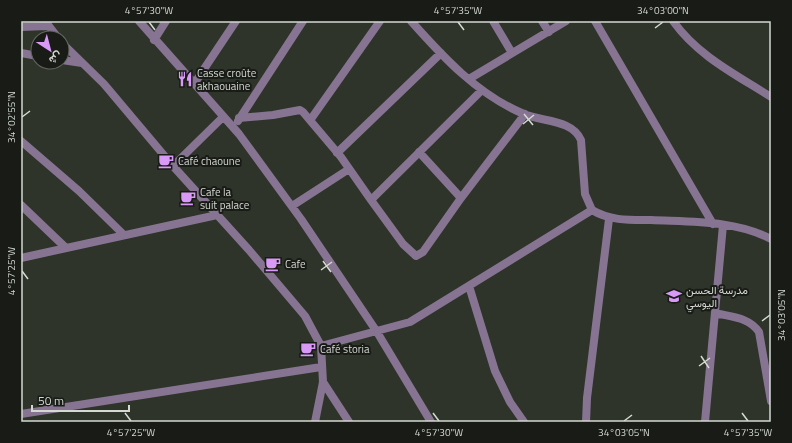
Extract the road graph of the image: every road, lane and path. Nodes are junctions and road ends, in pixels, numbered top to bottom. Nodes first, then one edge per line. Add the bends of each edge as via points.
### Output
1 (139, 21) edge
2 (166, 21) edge
3 (236, 21) edge
4 (303, 21) edge
5 (380, 21) edge
6 (411, 21) edge
7 (493, 21) edge
8 (542, 21) edge
9 (566, 21) edge
10 (595, 21) edge
11 (673, 21) edge
12 (46, 24) edge
13 (21, 27) edge
14 (549, 32) junction
15 (154, 40) junction
16 (70, 51) edge
17 (441, 53) junction
18 (512, 53) junction
19 (70, 61) edge
20 (82, 63) junction
21 (469, 79) junction
22 (194, 84) junction
23 (482, 90) junction
24 (771, 96) edge
25 (525, 114) junction
26 (223, 117) junction
27 (239, 118) junction
28 (311, 119) junction
29 (234, 128) junction
30 (21, 141) edge
31 (419, 152) junction
32 (337, 153) junction
33 (173, 166) junction
34 (349, 169) junction
35 (461, 198) junction
36 (371, 200) junction
37 (21, 205) edge
38 (292, 206) junction
39 (592, 210) junction
40 (217, 215) junction
41 (609, 219) junction
42 (713, 224) junction
43 (723, 225) junction
44 (124, 235) junction
45 (771, 238) edge
46 (66, 248) junction
47 (21, 258) edge
48 (469, 286) junction
49 (715, 313) junction
50 (377, 332) junction
51 (321, 346) junction
52 (321, 367) junction
53 (323, 382) junction
54 (771, 401) edge
55 (21, 414) edge
56 (23, 422) edge
57 (315, 422) edge
58 (349, 422) edge
59 (432, 422) edge
60 (524, 422) edge
61 (586, 422) edge
62 (705, 422) edge

1 - 15 street
2 - 15 street
3 - 22 street
4 - 27 street
5 - 28 street
6 - 17 street
7 - 18 street
8 - 14 street
9 - 14 street
10 - 42 street
11 - 24 street via 689,42 711,60
12 - 13 street
14 - 18 street
15 - 22 street
16 - 20 street
17 - 21 street
17 - 32 street
18 - 21 street
19 - 20 street
20 - 33 street via 104,84
21 - 23 street
22 - 26 street
23 - 25 street
23 - 31 street
25 - 35 street
25 - 39 street via 563,124 578,134 581,140 585,194
26 - 29 street
26 - 33 street
27 - 28 street via 273,116 300,110
27 - 29 street
28 - 32 street
29 - 38 street
30 - 44 street via 79,191
31 - 35 street
31 - 36 street
32 - 34 street
33 - 40 street
34 - 36 street
34 - 38 street
35 - 36 street via 423,252 416,256 403,244
37 - 46 street
38 - 50 street
39 - 41 street
39 - 48 street
40 - 44 street
40 - 51 street via 305,316
41 - 42 street
41 - 61 street
42 - 43 street
43 - 45 street
43 - 49 street
44 - 46 street
46 - 47 street
48 - 50 street via 410,322
48 - 60 street via 495,371 510,402
49 - 54 street via 746,321 759,332
49 - 62 street
50 - 51 street
50 - 59 street
51 - 52 street
52 - 53 street
52 - 55 street
53 - 57 street
53 - 58 street
55 - 56 street

